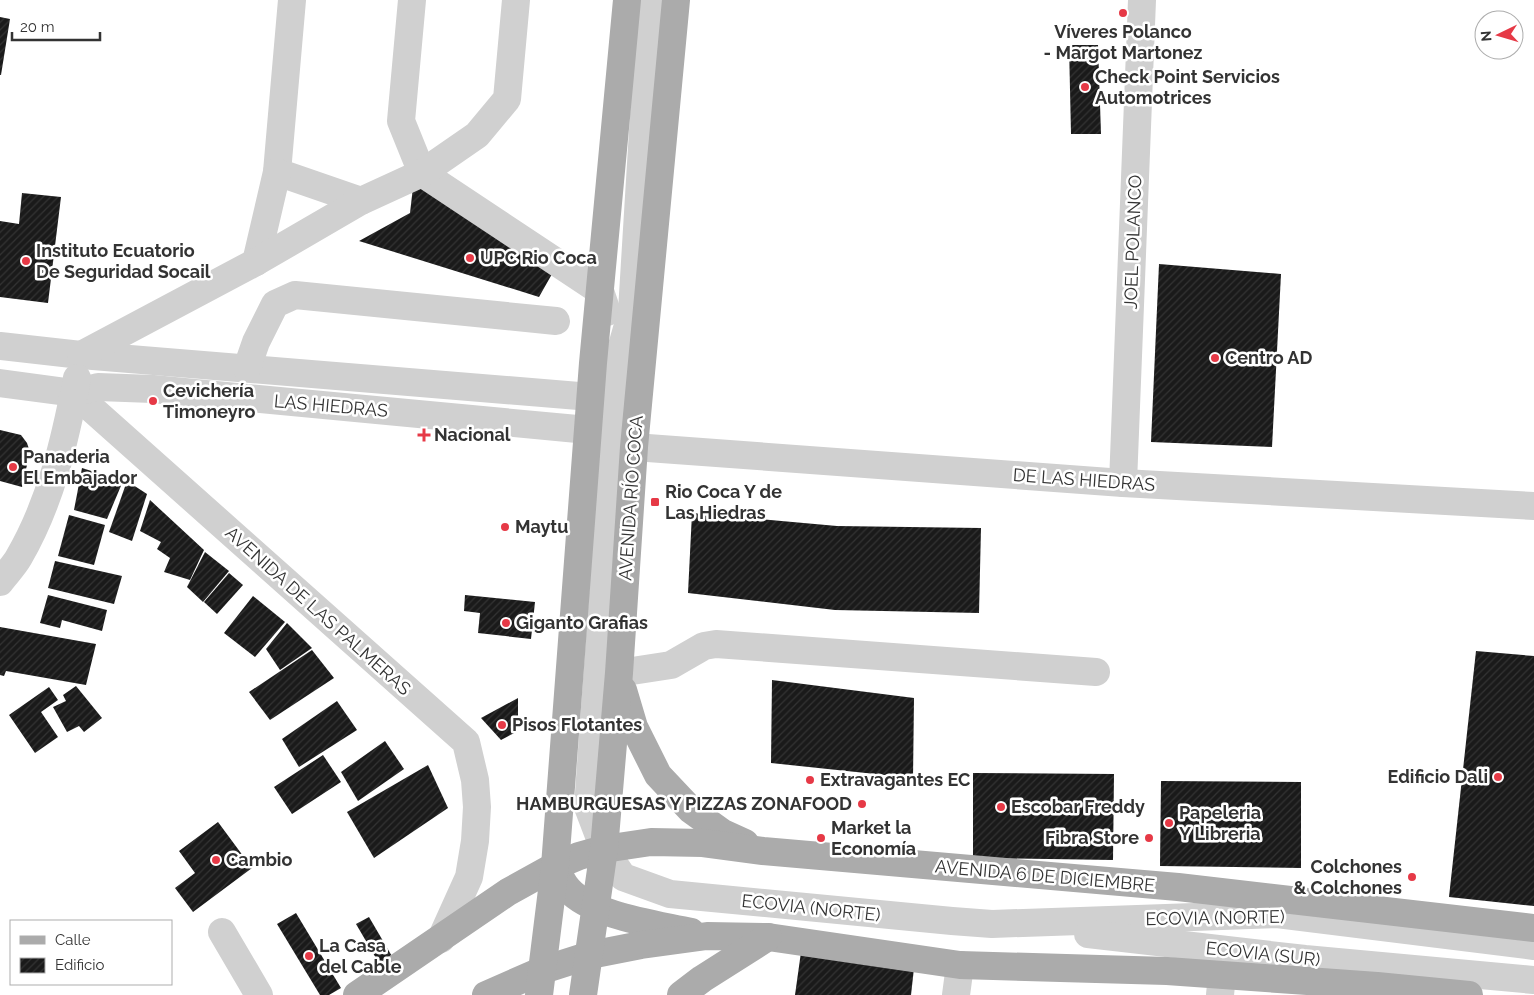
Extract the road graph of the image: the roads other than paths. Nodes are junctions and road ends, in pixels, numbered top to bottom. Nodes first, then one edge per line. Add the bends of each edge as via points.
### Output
1 (292, 0) edge
2 (412, 0) edge
3 (516, 0) edge
4 (628, 0) edge
5 (651, 0) edge
6 (676, 0) edge
7 (1142, 0) edge
8 (276, 172) junction
9 (422, 173) junction
10 (361, 201) junction
11 (256, 262) junction
12 (600, 291) junction
13 (556, 321) dead end
14 (0, 346) edge
15 (620, 353) junction
16 (81, 355) junction
17 (247, 368) junction
18 (0, 383) edge
19 (74, 393) junction
20 (591, 396) junction
21 (588, 430) junction
22 (634, 447) junction
23 (1123, 483) junction
24 (1534, 506) edge
25 (0, 582) edge
26 (1096, 672) dead end
27 (619, 674) junction
28 (604, 849) junction
29 (762, 851) junction
30 (555, 866) junction
31 (596, 908) junction
32 (992, 924) junction
33 (1534, 928) edge
34 (222, 932) dead end
35 (707, 936) junction
36 (768, 936) junction
37 (441, 939) junction
38 (1534, 946) edge
39 (590, 955) junction
40 (960, 965) junction
41 (1534, 980) edge
42 (541, 983) edge
43 (1221, 985) edge
44 (259, 995) edge
45 (357, 995) edge
46 (486, 995) edge
47 (583, 995) edge
48 (681, 995) edge
49 (956, 995) edge
50 (1469, 995) edge

1 - 8 street
2 - 9 street via 401,122
3 - 9 street via 507,100 477,135
4 - 12 main road
5 - 15 street via 632,311
6 - 22 main road, AVENIDA RÍO COCA
7 - 23 street, JOEL POLANCO
8 - 10 street
8 - 11 street
9 - 10 street
9 - 12 street
10 - 11 street
11 - 16 street
12 - 15 street
12 - 20 main road
13 - 17 street via 295,296 276,304 256,342
14 - 16 street
15 - 28 street, ECOVIA (NORTE) via 588,807
16 - 17 street, LAS HIEDRAS
16 - 19 street
17 - 20 street, LAS HIEDRAS
18 - 19 street
19 - 21 street, LAS HIEDRAS via 98,387 153,389
19 - 25 street via 59,461 39,516 18,558
19 - 37 street, AVENIDA DE LAS PALMERAS via 466,742 475,780 475,840 469,877
20 - 21 main road
21 - 30 main road
22 - 23 street, DE LAS HIEDRAS
22 - 27 main road, AVENIDA RÍO COCA
23 - 24 street, DE LAS HIEDRAS
26 - 27 street via 716,644 704,646 671,665
27 - 28 main road, AVENIDA RÍO COCA
27 - 29 main road via 634,727 658,775 691,810 723,833
28 - 29 main road, AVENIDA 6 DE DICIEMBRE via 651,842 703,843
28 - 30 main road, AVENIDA 6 DE DICIEMBRE
28 - 31 main road, AVENIDA RÍO COCA
28 - 32 street, ECOVIA (NORTE) via 623,877 670,894
29 - 33 main road, AVENIDA 6 DE DICIEMBRE via 1178,887
30 - 31 main road via 569,890
30 - 37 main road, AVENIDA 6 DE DICIEMBRE via 508,892
30 - 42 main road
31 - 35 main road
31 - 39 main road, AVENIDA RÍO COCA
32 - 38 street, ECOVIA (NORTE) via 1277,914
32 - 41 street, ECOVIA (SUR) via 1305,959
34 - 44 street
35 - 36 main road
35 - 39 main road
36 - 40 main road
36 - 48 main road
37 - 45 main road, AVENIDA 6 DE DICIEMBRE
39 - 42 main road
39 - 47 main road, AVENIDA RÍO COCA
40 - 43 main road via 1167,971
40 - 49 street
42 - 46 main road
43 - 50 main road via 1377,986

